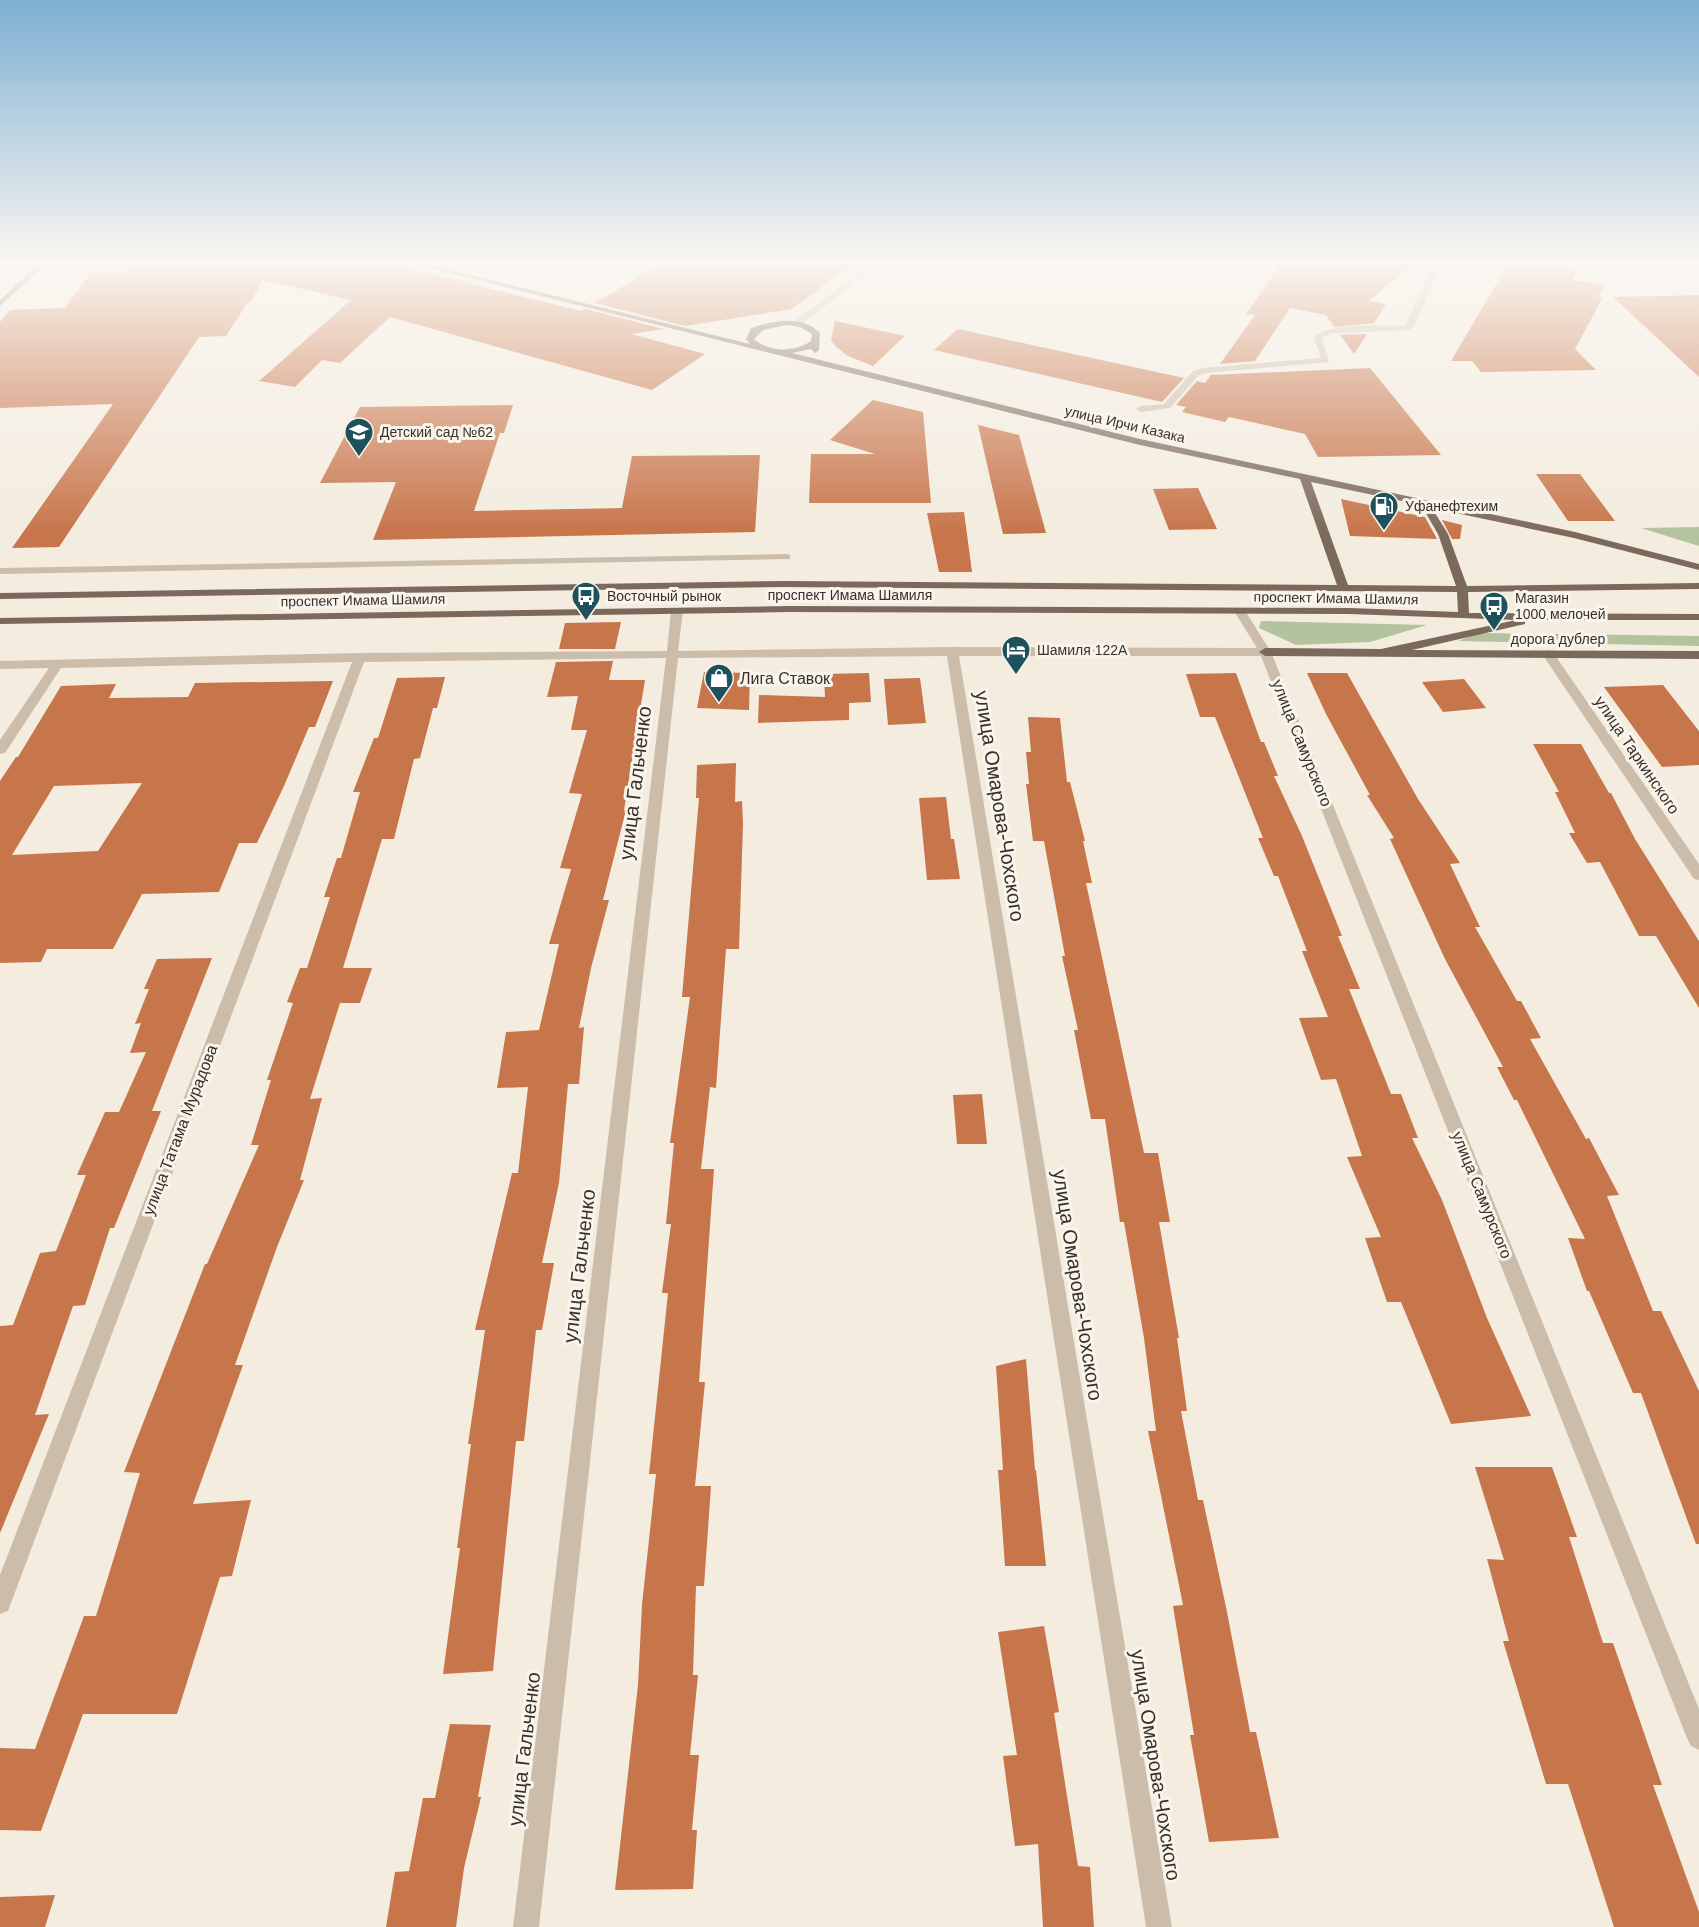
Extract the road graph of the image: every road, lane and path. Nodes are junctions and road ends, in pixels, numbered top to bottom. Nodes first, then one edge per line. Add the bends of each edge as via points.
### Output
1 (781, 354) edge
2 (817, 354) edge
3 (1324, 354) edge
4 (834, 367) junction
5 (1141, 409) dead end
6 (1305, 478) junction
7 (1425, 504) junction
8 (786, 557) dead end
9 (1699, 567) edge
10 (0, 571) edge
11 (1699, 586) edge
12 (1343, 587) junction
13 (1462, 589) junction
14 (0, 596) edge
15 (677, 610) junction
16 (1240, 611) junction
17 (1550, 615) junction
18 (1464, 616) junction
19 (1699, 616) edge
20 (1679, 617) junction
21 (0, 621) edge
22 (1699, 622) edge
23 (952, 651) junction
24 (1265, 652) junction
25 (1381, 653) junction
26 (673, 654) junction
27 (1548, 654) junction
28 (1699, 655) edge
29 (360, 657) junction
30 (57, 664) junction
31 (0, 665) edge
32 (0, 750) edge
33 (1699, 875) edge
34 (0, 1603) edge
35 (1699, 1738) edge
36 (526, 1927) edge
37 (1159, 1927) edge

1 - 4 main road, улица Ирчи Казака
2 - 4 main road
3 - 5 street via 1326,360 1204,370 1196,373 1167,406
4 - 6 main road, улица Ирчи Казака
6 - 7 main road, улица Ирчи Казака
6 - 12 main road
7 - 9 main road, улица Ирчи Казака via 1575,535
7 - 13 main road via 1443,534
8 - 10 street
11 - 13 main road, проспект Имама Шамиля
12 - 13 main road, проспект Имама Шамиля
12 - 14 main road, проспект Имама Шамиля via 783,584
13 - 18 main road
15 - 16 main road, проспект Имама Шамиля
15 - 21 main road, проспект Имама Шамиля
15 - 26 street, улица Гальченко
16 - 18 main road, проспект Имама Шамиля
16 - 24 street, улица Самурского
17 - 18 main road, проспект Имама Шамиля
17 - 20 main road, проспект Имама Шамиля
17 - 25 main road
19 - 20 main road, проспект Имама Шамиля
20 - 22 main road
23 - 24 street
23 - 26 street
23 - 37 street, улица Омарова-Чохского
24 - 25 main road
24 - 35 street, улица Самурского
25 - 27 main road, дорога дублер
26 - 29 street
26 - 36 street, улица Гальченко
27 - 28 main road, дорога дублер
27 - 33 street, улица Таркинского
29 - 30 street
29 - 34 street, улица Татама Мурадова
30 - 31 street
30 - 32 street

